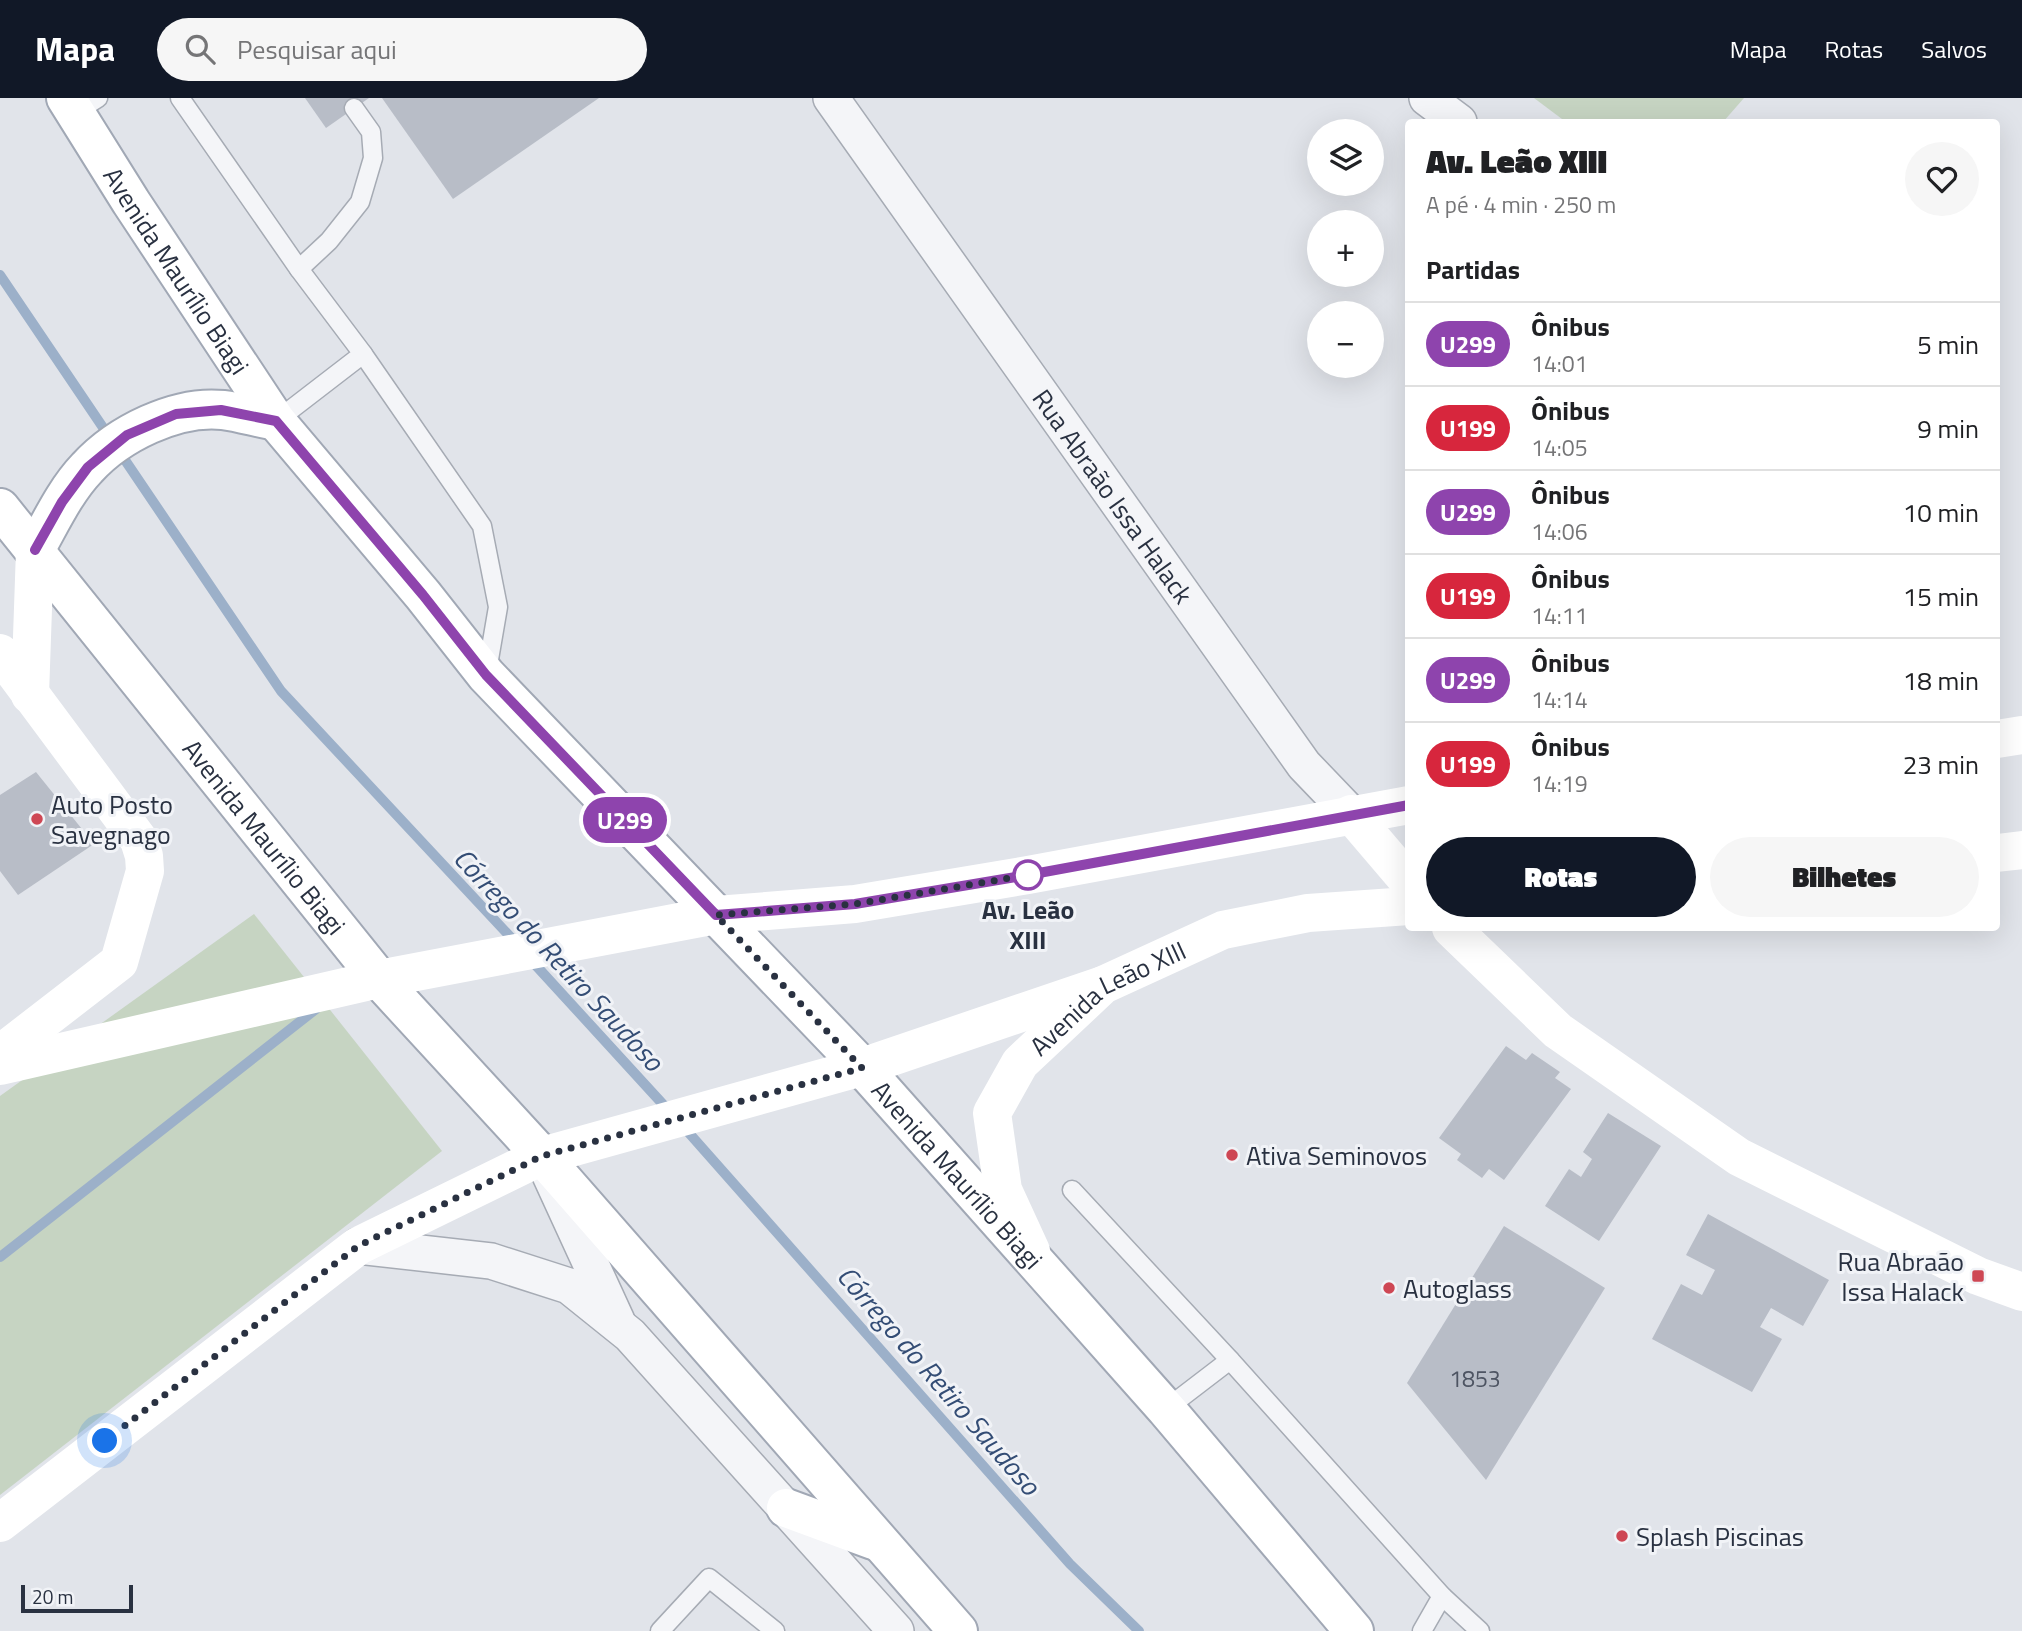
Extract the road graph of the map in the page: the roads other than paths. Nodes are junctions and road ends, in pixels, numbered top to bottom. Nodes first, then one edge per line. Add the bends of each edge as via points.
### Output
1 (180, 98) edge
2 (831, 98) edge
3 (1427, 98) edge
4 (80, 103) edge
5 (354, 108) dead end
6 (1455, 119) edge
7 (299, 269) junction
8 (363, 354) junction
9 (276, 421) junction
10 (0, 508) edge
11 (35, 550) junction
12 (0, 653) edge
13 (486, 675) junction
14 (30, 695) junction
15 (2022, 735) edge
16 (2000, 739) edge
17 (1405, 806) edge
18 (1351, 814) junction
19 (2022, 850) edge
20 (2000, 853) edge
21 (1405, 877) edge
22 (1405, 906) edge
23 (716, 915) junction
24 (1454, 931) edge
25 (379, 979) junction
26 (1103, 985) junction
27 (0, 1054) edge
28 (0, 1066) edge
29 (862, 1068) junction
30 (542, 1156) junction
31 (1072, 1190) dead end
32 (358, 1246) junction
33 (1034, 1260) junction
34 (2022, 1292) edge
35 (620, 1327) junction
36 (1230, 1360) junction
37 (1166, 1409) junction
38 (786, 1508) junction
39 (0, 1523) edge
40 (878, 1542) junction
41 (1441, 1596) junction
42 (660, 1631) edge
43 (775, 1631) edge
44 (896, 1631) edge
45 (958, 1631) edge
46 (1354, 1631) edge
47 (1422, 1631) edge
48 (1480, 1631) edge

1 - 7 lane
2 - 18 street, Rua Abraão Issa Halack via 1304,765
3 - 6 street
4 - 9 main road, Avenida Maurílio Biagi via 131,202
5 - 7 lane via 371,132 373,158 360,202
7 - 8 lane
8 - 9 lane
8 - 13 lane via 482,526 498,607
9 - 11 main road via 221,410 176,414 127,435 88,467
9 - 13 main road, Avenida Maurílio Biagi
10 - 11 main road, Avenida Maurílio Biagi
11 - 14 main road
11 - 25 main road, Avenida Maurílio Biagi
12 - 14 main road
13 - 23 main road, Avenida Maurílio Biagi
14 - 27 main road via 139,841 145,872 119,962
15 - 16 main road
17 - 18 main road
18 - 21 main road, Rua Abraão Issa Halack
18 - 23 main road via 869,902
19 - 20 main road
22 - 26 main road, Avenida Leão XIII via 1308,913 1223,930
23 - 25 main road
23 - 29 main road, Avenida Maurílio Biagi
24 - 34 main road via 1558,1031 1739,1157 1978,1276
25 - 28 main road
25 - 30 main road, Avenida Maurílio Biagi
26 - 29 main road
26 - 33 main road, Avenida Leão XIII via 1020,1062 992,1113 1003,1190
29 - 30 main road
29 - 33 main road, Avenida Maurílio Biagi
30 - 32 main road
30 - 35 street, Avenida Maurílio Biagi
30 - 40 main road, Avenida Maurílio Biagi
31 - 36 lane
32 - 35 street, Avenida Maurílio Biagi via 491,1261 569,1286
32 - 39 main road
33 - 37 main road, Avenida Maurílio Biagi
35 - 38 street, Avenida Maurílio Biagi
36 - 37 lane
36 - 41 lane
37 - 46 main road, Avenida Maurílio Biagi
38 - 40 main road
38 - 44 street, Avenida Maurílio Biagi
40 - 45 main road, Avenida Maurílio Biagi
41 - 47 lane
41 - 48 lane
42 - 43 lane via 709,1578

